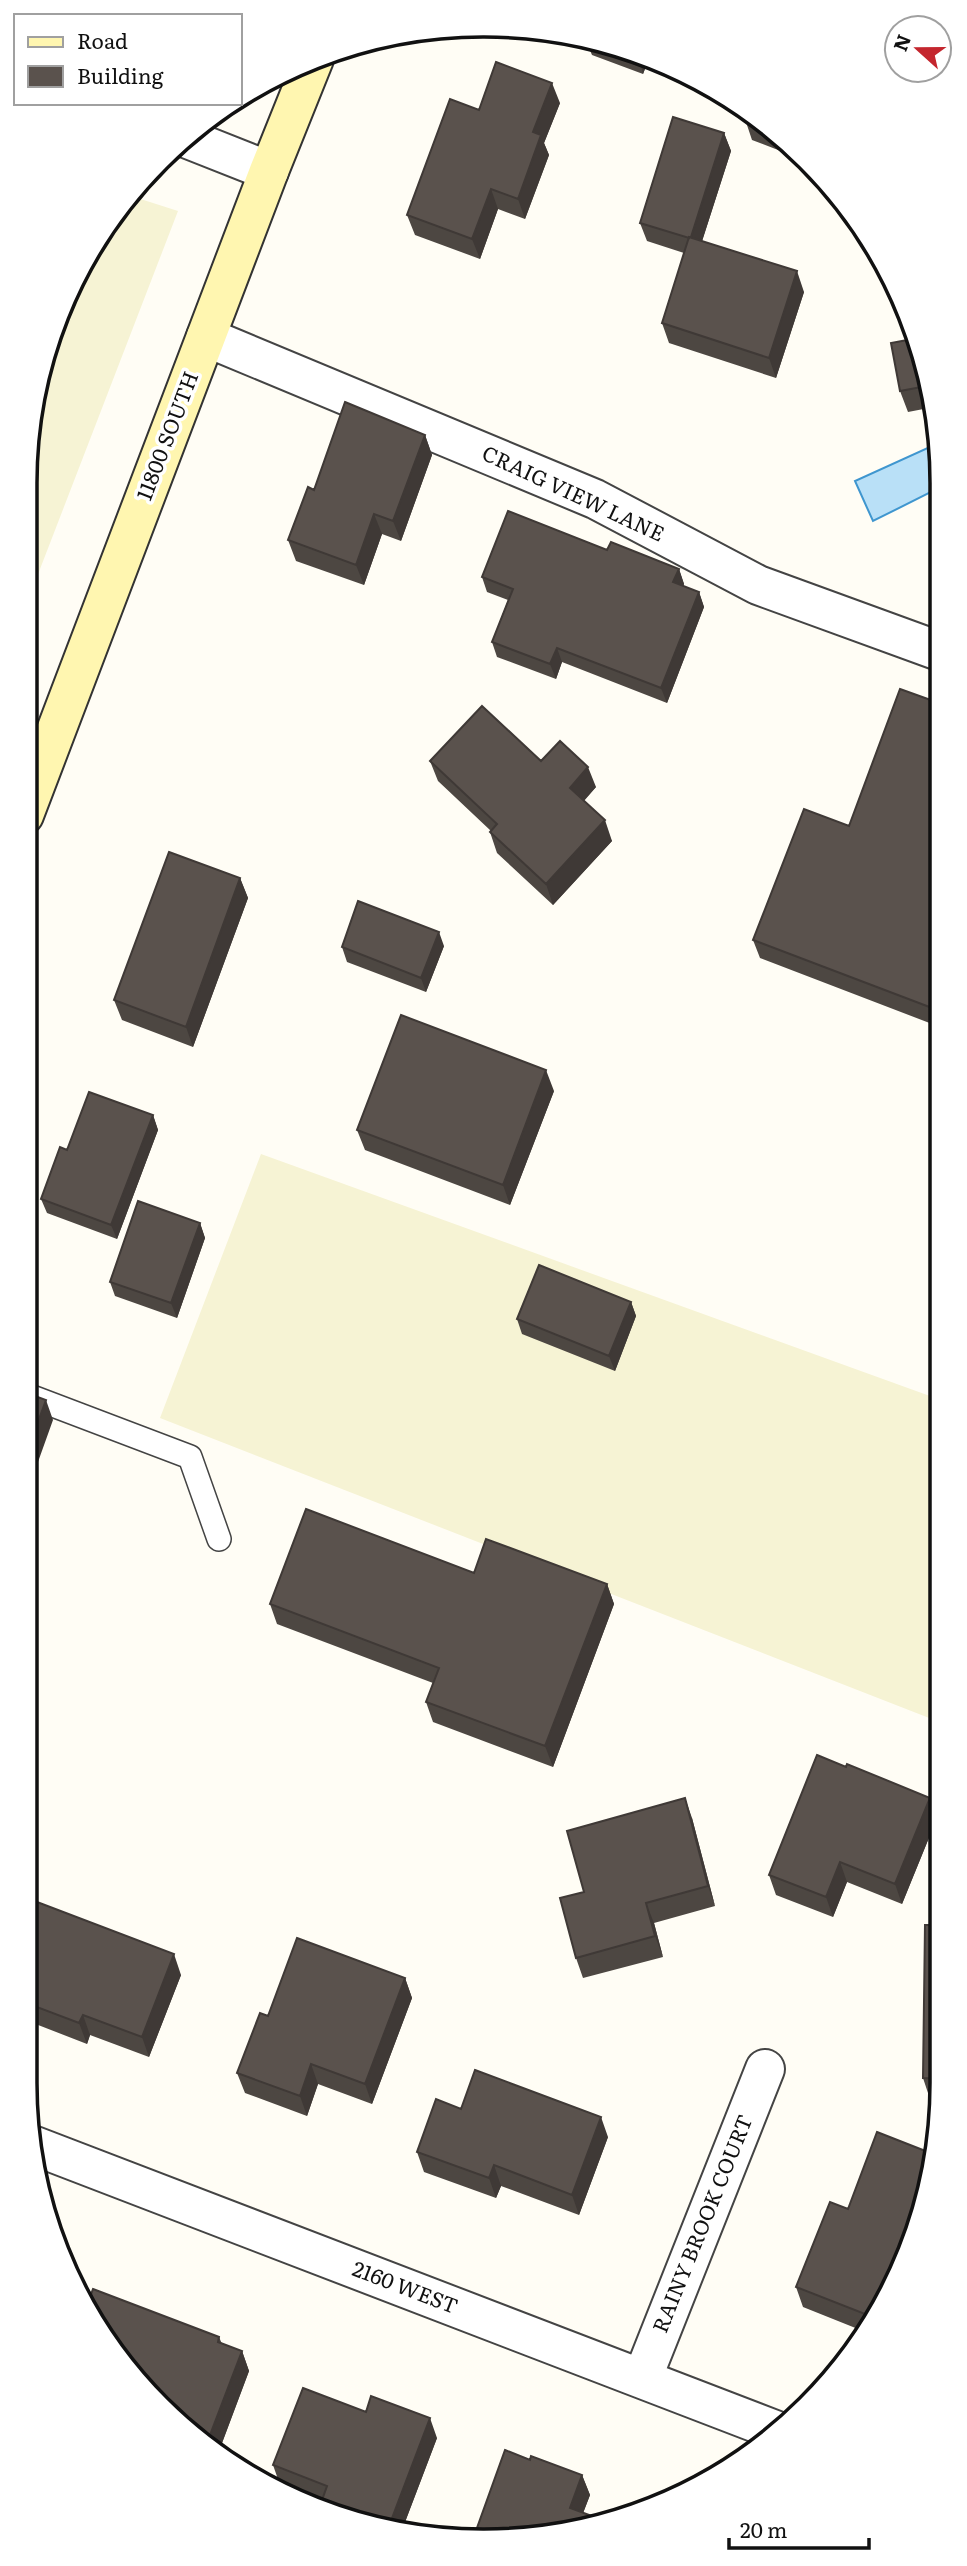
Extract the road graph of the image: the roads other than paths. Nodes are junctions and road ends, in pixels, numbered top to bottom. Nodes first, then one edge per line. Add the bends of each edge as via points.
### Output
1 (308, 73) edge
2 (196, 142) edge
3 (269, 171) junction
4 (206, 337) junction
5 (930, 648) edge
6 (37, 781) edge
7 (37, 1399) edge
8 (219, 1539) dead end
9 (765, 2070) dead end
10 (42, 2149) edge
11 (642, 2379) junction
12 (767, 2427) edge

1 - 3 main road, 11800 SOUTH
2 - 3 street
3 - 4 main road, 11800 SOUTH
4 - 5 street, CRAIG VIEW LANE via 595,499 758,585
4 - 6 main road, 11800 SOUTH
7 - 8 lane via 190,1457
9 - 11 street, RAINY BROOK COURT
10 - 11 street, 2160 WEST
11 - 12 street, 2160 WEST

